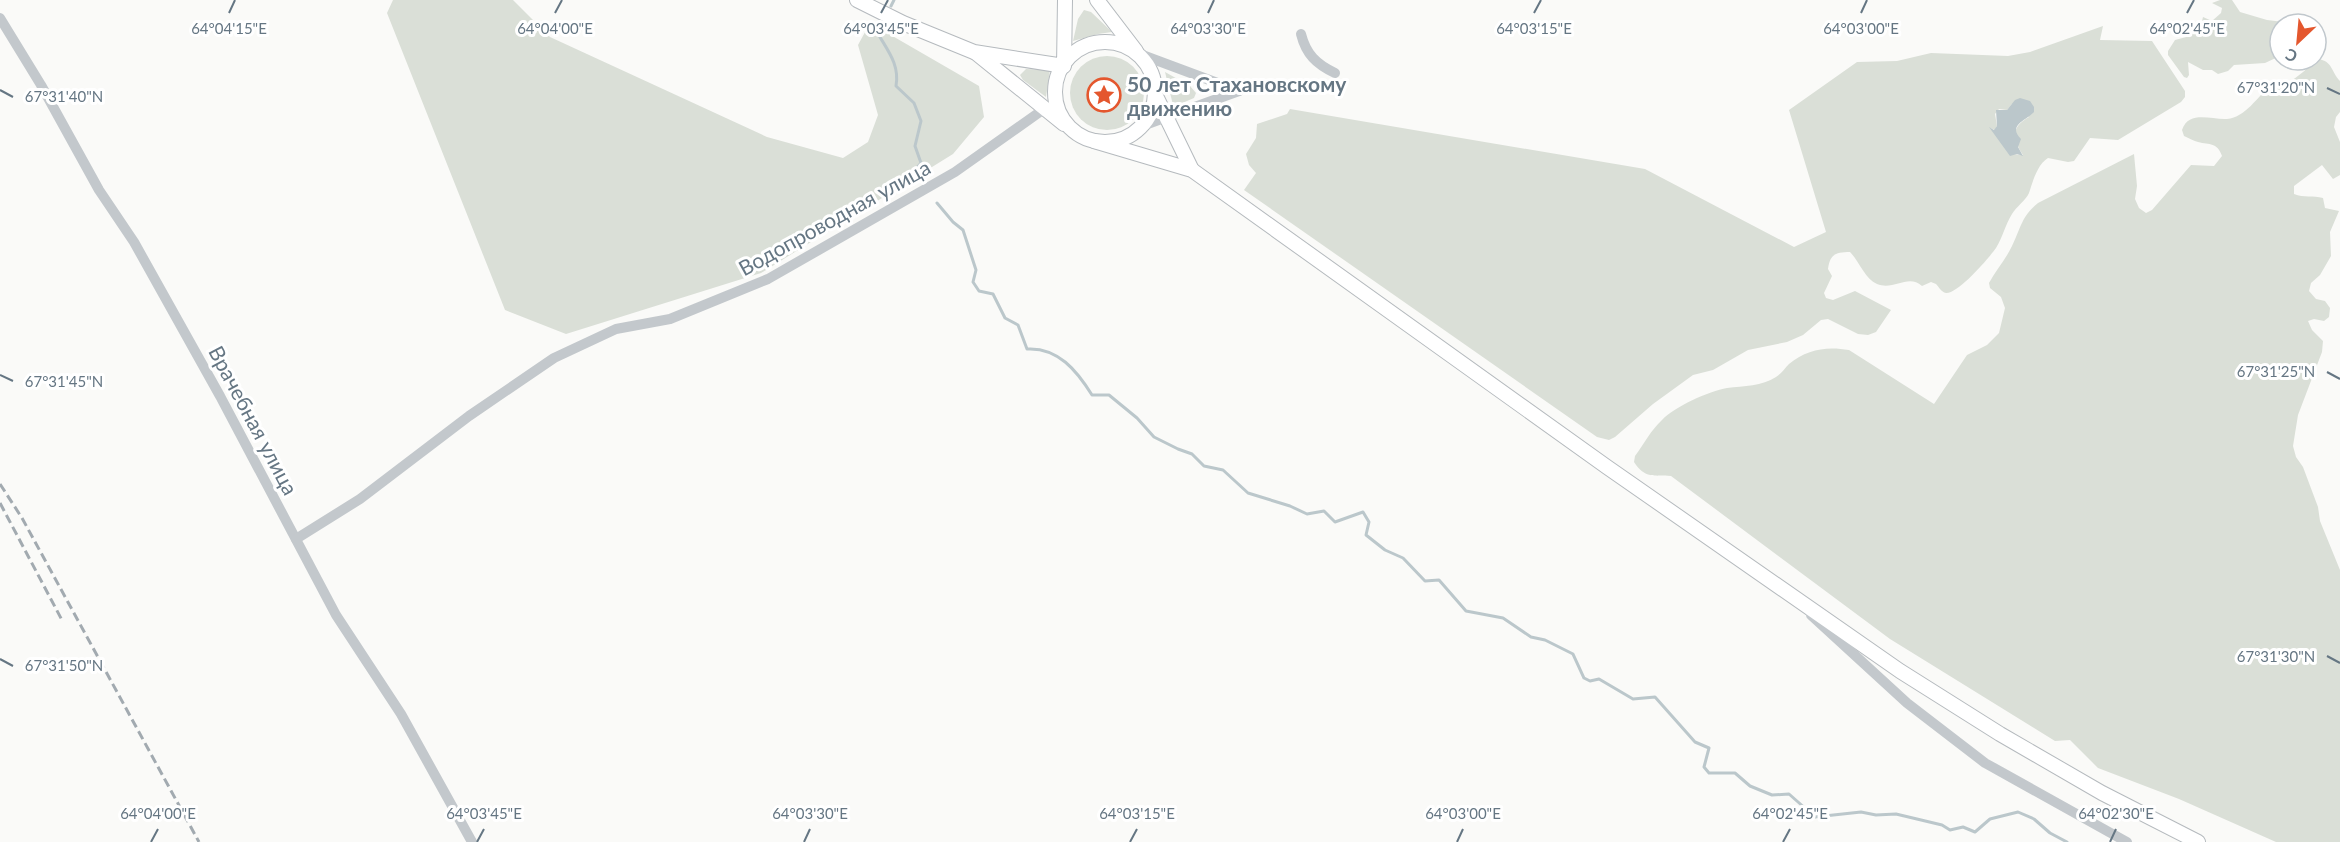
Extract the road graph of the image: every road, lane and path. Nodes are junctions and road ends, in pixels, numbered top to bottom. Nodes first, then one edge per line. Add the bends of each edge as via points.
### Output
1 (857, 0) edge
2 (1065, 0) edge
3 (1097, 0) edge
4 (0, 18) edge
5 (1301, 34) dead end
6 (974, 52) junction
7 (1137, 53) junction
8 (1064, 66) junction
9 (1335, 73) dead end
10 (1155, 94) junction
11 (1044, 109) junction
12 (1165, 117) junction
13 (1142, 126) junction
14 (1075, 132) junction
15 (1094, 141) junction
16 (1192, 170) junction
17 (296, 539) junction
18 (1793, 598) junction
19 (472, 842) edge
20 (2127, 842) edge
21 (2198, 842) edge

1 - 6 main road
2 - 8 main road
3 - 7 main road
4 - 17 street, Врачебная улица via 99,190 134,242
5 - 9 street via 1310,57
6 - 8 main road
6 - 11 main road
7 - 8 main road via 1115,44 1099,43 1077,51
7 - 10 main road via 1150,70
7 - 12 street via 1239,91
8 - 14 main road via 1056,86 1056,103
10 - 12 main road
10 - 13 main road
11 - 14 main road
11 - 17 street, Водопроводная улица via 956,172 768,279 670,319 616,329 554,358 469,416 360,499
12 - 13 street
12 - 16 main road
13 - 15 main road via 1126,139
14 - 15 main road
15 - 16 main road
16 - 18 main road
17 - 19 street, Врачебная улица via 336,615 401,714
18 - 20 street via 1907,704 1964,748 2006,776
18 - 21 main road via 2000,734 2111,798

